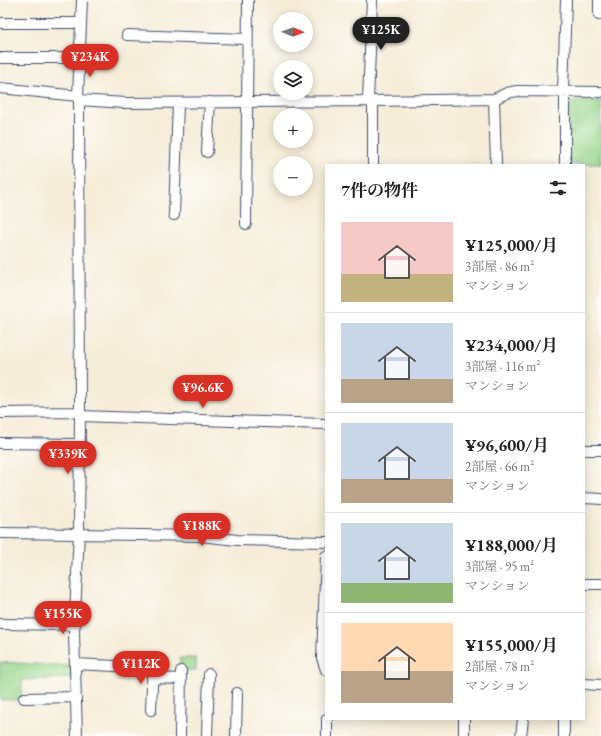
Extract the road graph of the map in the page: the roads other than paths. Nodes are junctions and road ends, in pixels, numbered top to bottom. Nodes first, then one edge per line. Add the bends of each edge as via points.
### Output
1 (82, 0) edge
2 (248, 0) edge
3 (372, 0) edge
4 (566, 0) edge
5 (600, 0) edge
6 (599, 15) dead end
7 (0, 23) edge
8 (81, 23) junction
9 (126, 35) dead end
10 (247, 39) junction
11 (0, 58) edge
12 (79, 58) junction
13 (0, 88) edge
14 (564, 91) junction
15 (601, 92) edge
16 (79, 98) junction
17 (494, 100) junction
18 (371, 101) junction
19 (178, 102) junction
20 (210, 102) junction
21 (246, 102) junction
22 (207, 152) dead end
23 (373, 164) edge
24 (496, 164) edge
25 (565, 164) edge
26 (174, 215) dead end
27 (246, 224) dead end
28 (0, 413) edge
29 (80, 414) junction
30 (325, 424) edge
31 (0, 443) edge
32 (80, 444) junction
33 (585, 450) edge
34 (601, 450) edge
35 (585, 498) edge
36 (601, 499) edge
37 (0, 533) edge
38 (79, 534) junction
39 (325, 542) edge
40 (325, 582) edge
41 (585, 584) edge
42 (601, 584) edge
43 (0, 624) edge
44 (75, 625) junction
45 (153, 662) dead end
46 (75, 664) junction
47 (135, 667) dead end
48 (325, 667) edge
49 (209, 674) dead end
50 (152, 678) junction
51 (585, 684) edge
52 (601, 684) edge
53 (237, 693) dead end
54 (76, 697) junction
55 (24, 698) dead end
56 (151, 710) dead end
57 (328, 720) edge
58 (464, 720) edge
59 (523, 720) edge
60 (564, 720) edge
61 (77, 736) edge
62 (180, 736) edge
63 (207, 736) edge
64 (236, 736) edge
65 (326, 736) edge
66 (464, 736) edge
67 (521, 736) edge
68 (564, 736) edge

1 - 8 street
2 - 10 street
3 - 18 street
4 - 14 street
5 - 6 street
7 - 8 street
8 - 12 street
9 - 10 street
10 - 21 street
11 - 12 street
12 - 16 street
13 - 16 street
14 - 15 street
14 - 17 street via 517,91 506,93
14 - 25 street
16 - 19 street via 126,103
16 - 29 street
17 - 18 street
17 - 24 street
18 - 21 street
18 - 23 street
19 - 20 street
19 - 26 street
20 - 21 street
20 - 22 street
21 - 27 street
28 - 29 street
29 - 30 street
29 - 32 street
31 - 32 street
32 - 38 street
33 - 34 street
35 - 36 street
37 - 38 street
38 - 39 street
38 - 44 street
40 - 48 street via 322,658
41 - 42 street
43 - 44 street
44 - 46 street
45 - 50 street
46 - 47 street
46 - 54 street
49 - 63 street
50 - 56 street
50 - 62 street via 181,675
51 - 52 street
53 - 64 street
54 - 55 street
54 - 61 street
57 - 65 street
58 - 66 street
59 - 67 street
60 - 68 street

